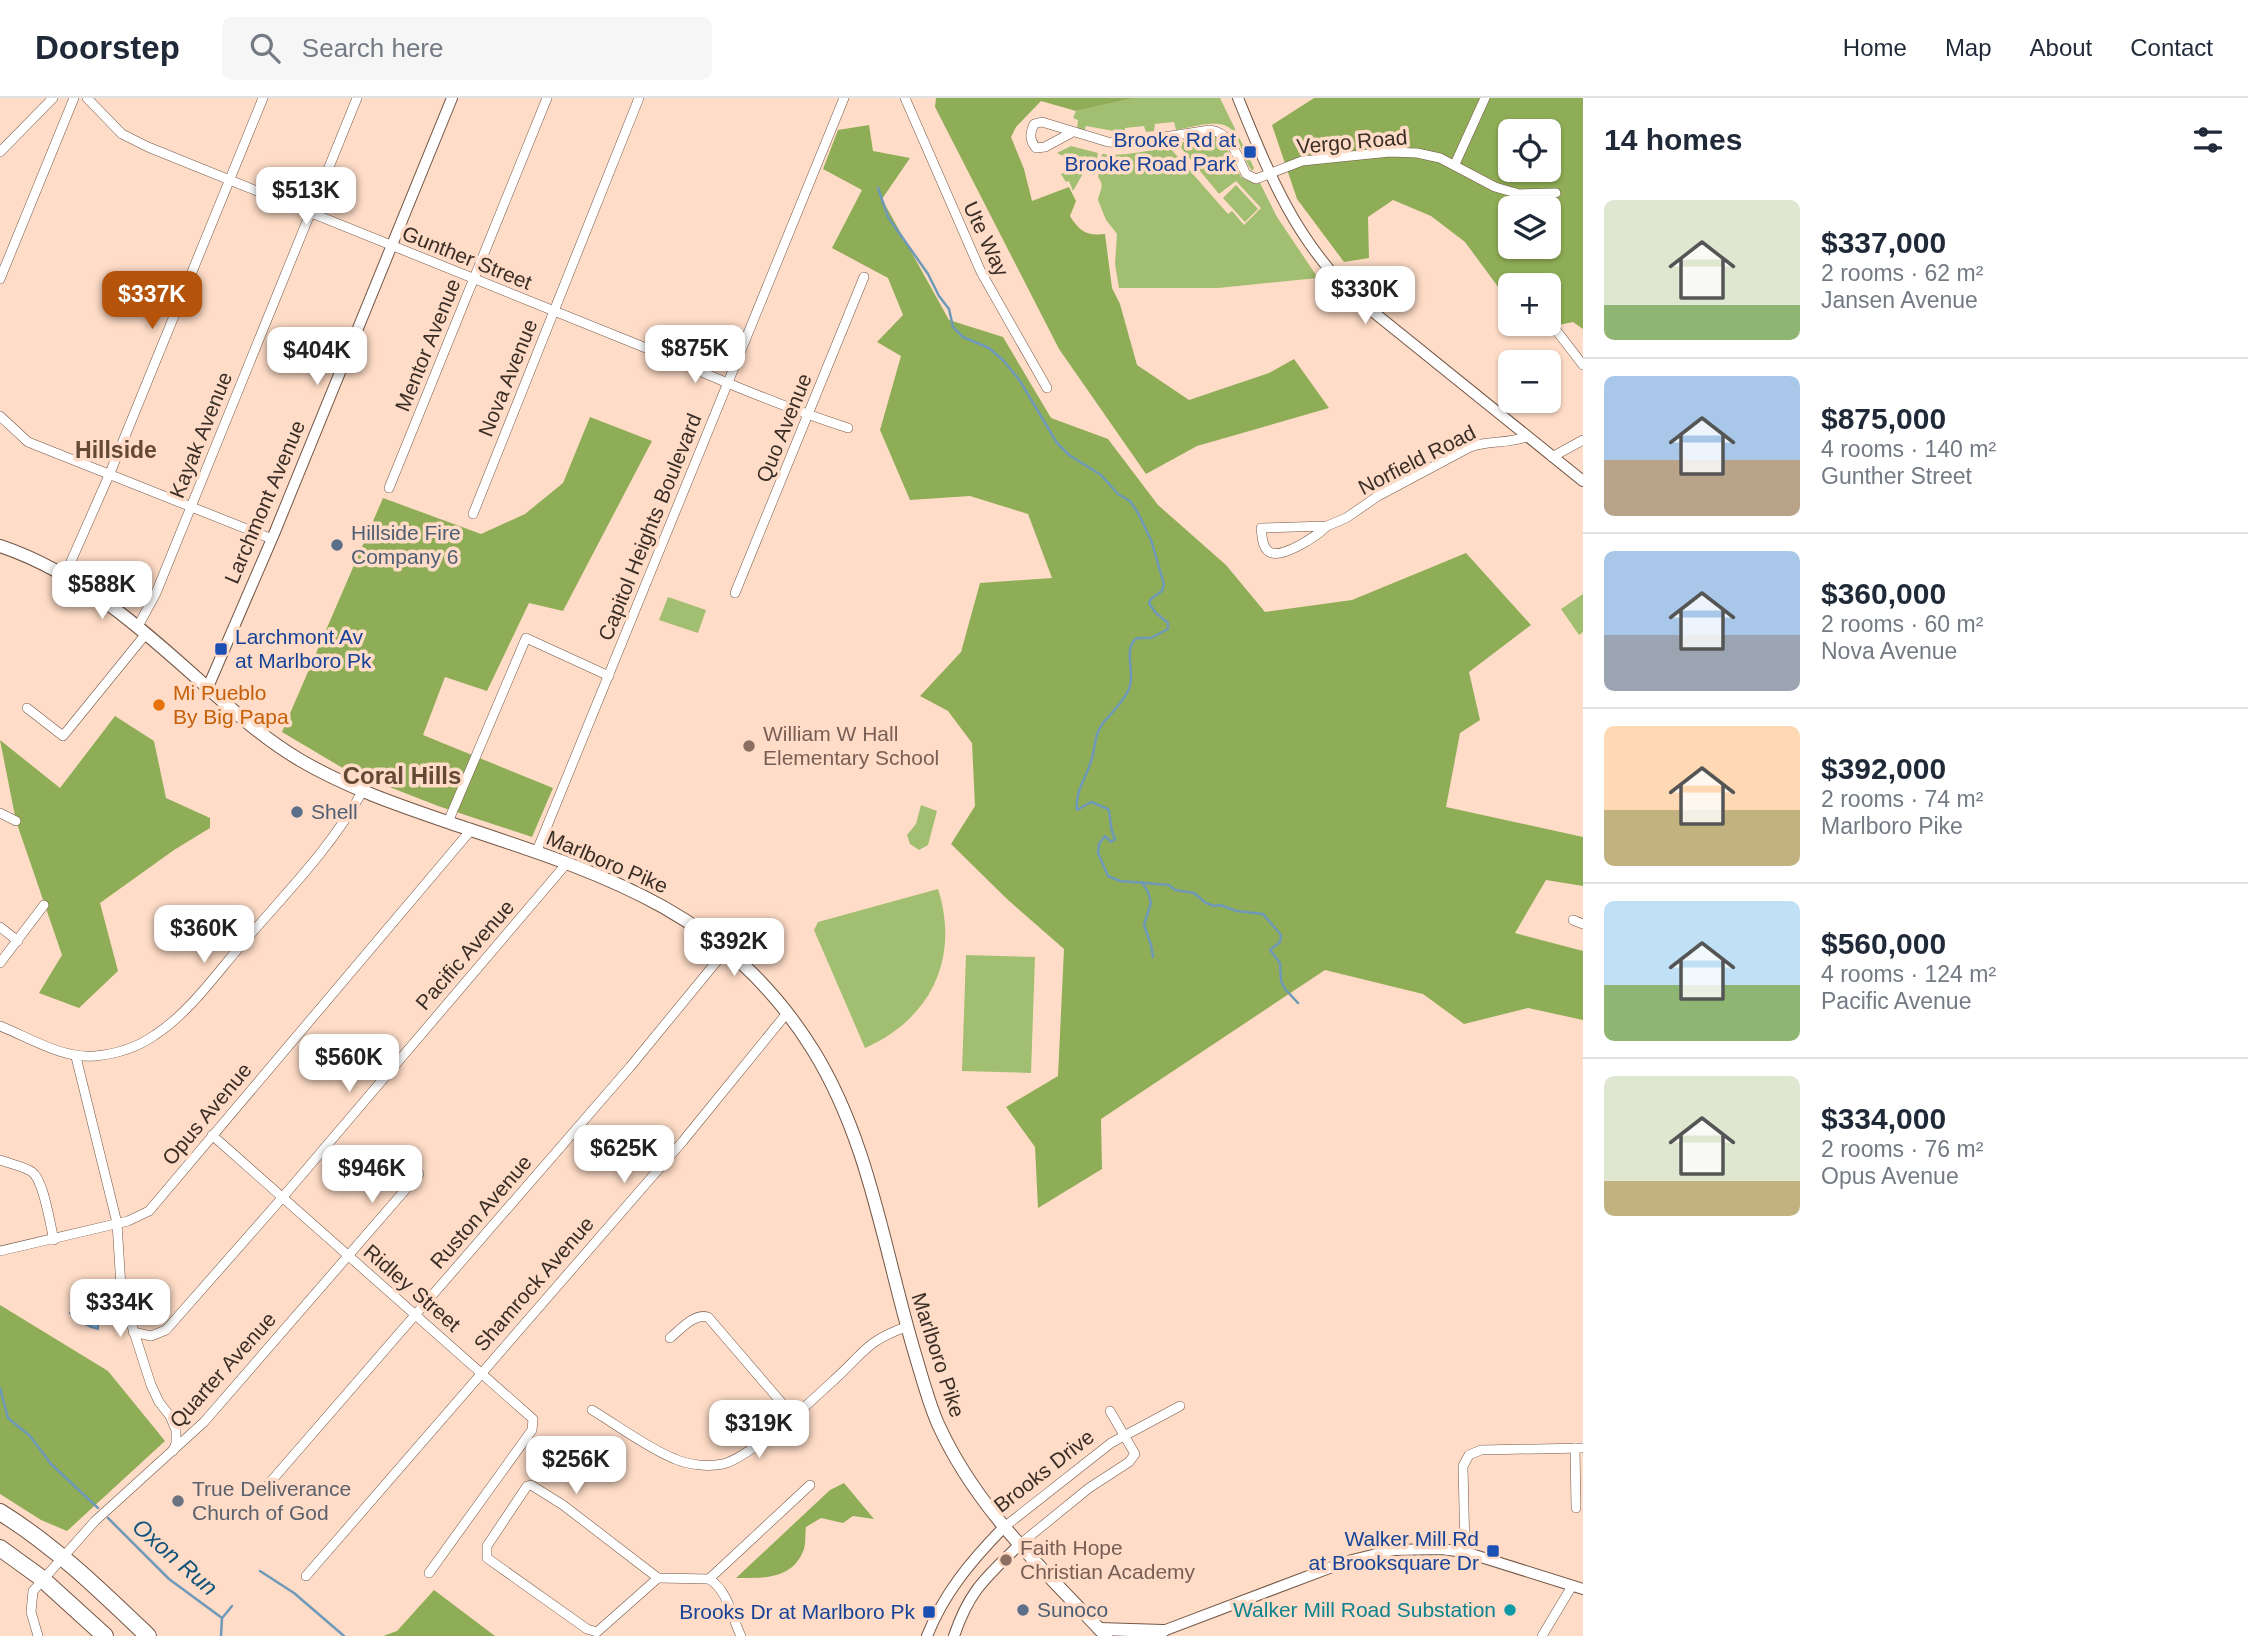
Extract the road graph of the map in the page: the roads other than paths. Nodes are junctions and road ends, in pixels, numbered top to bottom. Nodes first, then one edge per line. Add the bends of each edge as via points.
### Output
1 (53, 98) edge
2 (74, 98) edge
3 (87, 98) edge
4 (263, 98) edge
5 (356, 98) edge
6 (452, 98) edge
7 (547, 98) edge
8 (639, 98) edge
9 (830, 98) edge
10 (905, 98) edge
11 (1238, 98) edge
12 (1485, 98) edge
13 (843, 100) edge
14 (1071, 133) dead end
15 (0, 152) edge
16 (1455, 164) junction
17 (1269, 174) junction
18 (229, 181) junction
19 (1556, 193) dead end
20 (311, 213) junction
21 (392, 246) junction
22 (864, 277) dead end
23 (0, 279) edge
24 (473, 279) junction
25 (553, 312) junction
26 (1561, 336) edge
27 (1583, 365) edge
28 (727, 383) junction
29 (1047, 388) dead end
30 (808, 415) junction
31 (0, 416) edge
32 (848, 428) dead end
33 (1526, 436) junction
34 (1583, 440) edge
35 (1552, 457) junction
36 (110, 474) junction
37 (1583, 481) edge
38 (389, 488) dead end
39 (191, 506) junction
40 (472, 514) dead end
41 (1327, 526) junction
42 (272, 539) junction
43 (0, 546) edge
44 (65, 575) junction
45 (735, 593) dead end
46 (141, 631) junction
47 (609, 676) junction
48 (208, 687) junction
49 (27, 708) dead end
50 (362, 792) junction
51 (0, 813) edge
52 (16, 821) dead end
53 (448, 822) junction
54 (471, 830) junction
55 (536, 853) junction
56 (567, 863) junction
57 (44, 905) dead end
58 (0, 927) edge
59 (18, 941) junction
60 (726, 950) junction
61 (0, 963) edge
62 (788, 1013) junction
63 (0, 1026) edge
64 (76, 1057) junction
65 (212, 1135) junction
66 (0, 1160) edge
67 (419, 1174) dead end
68 (282, 1198) junction
69 (117, 1223) junction
70 (54, 1240) junction
71 (0, 1251) edge
72 (348, 1256) junction
73 (416, 1315) junction
74 (906, 1327) junction
75 (133, 1332) junction
76 (670, 1338) dead end
77 (481, 1373) junction
78 (1180, 1406) dead end
79 (592, 1410) dead end
80 (1110, 1411) dead end
81 (793, 1416) junction
82 (1123, 1436) junction
83 (1579, 1448) edge
84 (172, 1452) junction
85 (810, 1485) dead end
86 (260, 1494) dead end
87 (1576, 1508) dead end
88 (0, 1512) edge
89 (1003, 1528) junction
90 (1020, 1545) junction
91 (0, 1548) edge
92 (1465, 1552) junction
93 (61, 1557) junction
94 (429, 1573) dead end
95 (306, 1576) dead end
96 (657, 1578) junction
97 (43, 1580) junction
98 (709, 1580) junction
99 (1578, 1588) edge
100 (1163, 1631) junction
101 (1103, 1632) edge
102 (38, 1636) edge
103 (104, 1636) edge
104 (148, 1636) edge
105 (741, 1636) edge
106 (927, 1636) edge
107 (954, 1636) edge
108 (1148, 1636) edge
109 (1542, 1636) edge

1 - 15 street
2 - 23 street
3 - 18 street, Gunther Street via 132,140
4 - 18 street
5 - 20 street, Kayak Avenue
6 - 21 street, Larchmont Avenue
7 - 24 street, Mentor Avenue
8 - 25 street, Nova Avenue
9 - 13 street
10 - 29 street, Ute Way via 981,272
11 - 17 street
12 - 16 street
13 - 28 street, Capitol Heights Boulevard
14 - 17 street via 1125,142 1220,131 1227,135 1246,174 1256,179
16 - 17 street, Vergo Road via 1417,153 1390,152 1302,161
16 - 19 street, Vergo Road via 1495,187 1519,194
17 - 33 street via 1311,249 1336,279
18 - 20 street, Gunther Street
18 - 36 street
20 - 21 street, Gunther Street
20 - 39 street, Kayak Avenue
21 - 24 street, Gunther Street
21 - 42 street, Larchmont Avenue
22 - 30 street, Quo Avenue
24 - 25 street, Gunther Street
24 - 38 street, Mentor Avenue
25 - 28 street, Gunther Street
25 - 40 street, Nova Avenue
26 - 27 street
28 - 30 street, Gunther Street
28 - 47 street, Capitol Heights Boulevard
30 - 32 street, Gunther Street
30 - 45 street, Quo Avenue
31 - 36 street via 28,442
33 - 35 street
33 - 41 street, Norfield Road via 1470,447
34 - 35 street
35 - 37 street
36 - 39 street
36 - 44 street
39 - 42 street
39 - 46 street, Kayak Avenue
41 - 41 street, Norfield Road via 1276,554 1265,548 1261,528
42 - 48 street, Larchmont Avenue
43 - 44 main road, Marlboro Pike
44 - 46 main road, Marlboro Pike
46 - 48 main road, Marlboro Pike
46 - 49 street, Kayak Avenue via 63,736
47 - 53 street via 526,638
47 - 55 street, Capitol Heights Boulevard
48 - 50 main road, Marlboro Pike via 269,740
50 - 53 main road, Marlboro Pike
50 - 64 street via 345,823 177,1017 140,1044 113,1054
51 - 52 street
53 - 54 main road, Marlboro Pike
54 - 55 main road, Marlboro Pike
54 - 65 street, Opus Avenue
55 - 56 main road, Marlboro Pike
56 - 60 main road, Marlboro Pike via 653,899
56 - 68 street, Pacific Avenue
57 - 59 street
58 - 59 street
59 - 61 street
60 - 62 main road, Marlboro Pike
60 - 73 street, Ruston Avenue
62 - 74 main road, Marlboro Pike via 825,1070 848,1118
62 - 77 street, Shamrock Avenue via 683,1142
63 - 64 street
64 - 69 street
65 - 68 street, Ridley Street
65 - 69 street, Opus Avenue via 149,1210 134,1220
66 - 70 street via 35,1175
67 - 72 street, Quarter Avenue
68 - 72 street, Ridley Street
68 - 75 street, Pacific Avenue via 166,1330 151,1336
69 - 70 street, Opus Avenue
69 - 75 street via 121,1287
70 - 71 street, Opus Avenue
72 - 73 street, Ridley Street
72 - 84 street, Quarter Avenue via 229,1395
73 - 77 street, Ridley Street
73 - 86 street, Ruston Avenue
74 - 81 street via 869,1344
74 - 89 main road, Marlboro Pike via 939,1425 969,1481
75 - 84 street via 155,1394 176,1430
76 - 81 street via 694,1318 708,1317
77 - 94 street, Ridley Street via 533,1417 534,1426
77 - 95 street, Shamrock Avenue
78 - 82 street
79 - 81 street via 672,1458 700,1465 734,1459
80 - 82 street
82 - 89 street, Brooks Drive
82 - 90 street, Brooks Drive via 1135,1454 1129,1462 1089,1488
83 - 87 street
83 - 92 street via 1481,1450 1469,1455 1463,1466
84 - 93 street, Quarter Avenue
85 - 98 street
88 - 93 highway
89 - 90 main road, Marlboro Pike
89 - 106 street, Brooks Drive via 954,1583
90 - 101 main road, Marlboro Pike
90 - 107 street, Brooks Drive via 970,1598
91 - 97 highway
92 - 99 street
92 - 100 street via 1406,1549 1365,1556
93 - 97 street, Quarter Avenue
93 - 104 highway
96 - 96 street via 531,1485 487,1546 488,1560 589,1631 597,1632
96 - 98 street
97 - 102 street, Quarter Avenue via 31,1601
97 - 103 highway
98 - 105 street via 726,1598
99 - 109 street
100 - 101 main road
100 - 108 street

